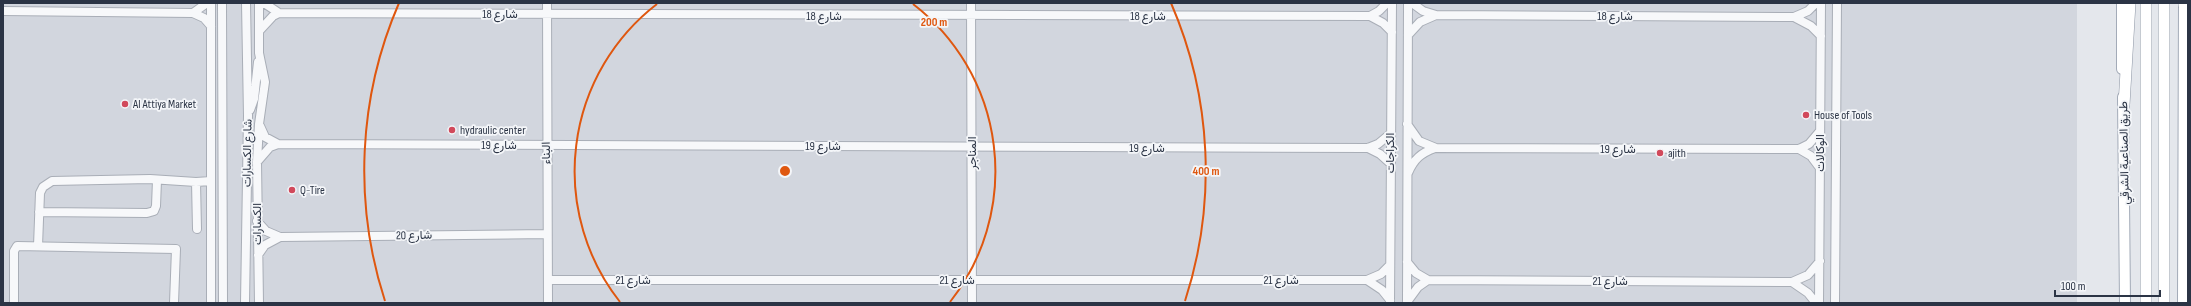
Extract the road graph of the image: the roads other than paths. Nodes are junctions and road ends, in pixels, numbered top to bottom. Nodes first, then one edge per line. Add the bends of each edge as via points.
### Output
1 (207, 3) edge
2 (211, 3) edge
3 (222, 3) edge
4 (246, 3) edge
5 (259, 3) edge
6 (264, 3) edge
7 (546, 3) edge
8 (971, 3) edge
9 (1387, 3) edge
10 (1392, 3) edge
11 (1408, 3) edge
12 (1412, 3) edge
13 (1816, 3) edge
14 (1821, 3) edge
15 (1837, 3) edge
16 (2122, 3) edge
17 (2130, 3) edge
18 (2146, 3) edge
19 (2164, 3) edge
20 (2184, 4) edge
21 (3, 11) edge
22 (193, 13) junction
23 (279, 13) junction
24 (546, 15) junction
25 (970, 16) junction
26 (1370, 16) junction
27 (1436, 16) junction
28 (1794, 17) junction
29 (211, 26) junction
30 (260, 30) junction
31 (1392, 32) junction
32 (1408, 35) junction
33 (1821, 36) junction
34 (212, 42) junction
35 (259, 53) junction
36 (222, 72) junction
37 (2124, 105) junction
38 (2183, 113) junction
39 (248, 116) junction
40 (259, 124) junction
41 (1407, 124) junction
42 (2188, 124) edge
43 (1820, 131) junction
44 (1390, 134) junction
45 (278, 144) junction
46 (546, 146) junction
47 (973, 147) junction
48 (1368, 148) junction
49 (1436, 148) junction
50 (1799, 149) junction
51 (257, 162) junction
52 (1390, 163) junction
53 (1820, 168) junction
54 (1407, 175) junction
55 (157, 180) junction
56 (211, 181) junction
57 (196, 182) junction
58 (2188, 186) edge
59 (2182, 196) junction
60 (39, 212) junction
61 (257, 221) junction
62 (197, 229) dead end
63 (547, 234) junction
64 (280, 237) junction
65 (38, 246) junction
66 (258, 257) junction
67 (1820, 261) junction
68 (1407, 262) junction
69 (1390, 265) junction
70 (548, 280) junction
71 (972, 280) junction
72 (1367, 280) junction
73 (1428, 280) junction
74 (1792, 282) junction
75 (1390, 302) edge
76 (1407, 302) edge
77 (14, 303) edge
78 (174, 303) edge
79 (212, 303) edge
80 (223, 303) edge
81 (245, 303) edge
82 (259, 303) edge
83 (548, 303) edge
84 (972, 303) edge
85 (1816, 303) edge
86 (1819, 303) edge
87 (1835, 303) edge
88 (2125, 303) edge
89 (2146, 303) edge
90 (2164, 303) edge
91 (2183, 303) edge

1 - 22 street
2 - 29 street
3 - 36 street, شارع الكسارات
4 - 39 street, شارع الكسارات
5 - 30 street, الكسارات
6 - 23 street
7 - 24 street, البناء
8 - 25 street, المناجر
9 - 26 street
10 - 31 street, الكراجات
11 - 32 street, الكراجات
12 - 27 street, شارع 18
13 - 28 street, شارع 18 via 1808,11
14 - 33 street, الوكالات
15 - 87 street, الوكالات
16 - 37 main road, طريق الصناعية الشرقي
17 - 37 highway
18 - 89 highway, طريق الصناعية الشرقي
19 - 90 highway
20 - 38 main road
21 - 22 street
22 - 29 street via 204,18
23 - 24 street, شارع 18
23 - 30 street
24 - 25 street, شارع 18
24 - 46 street, البناء
25 - 26 street, شارع 18
25 - 47 street, المناجر
26 - 31 street
27 - 28 street, شارع 18
27 - 32 street, شارع 18 via 1420,22
28 - 33 street, شارع 18 via 1811,26
29 - 34 street
30 - 35 street, الكسارات
31 - 44 street, الكراجات
32 - 41 street, الكراجات
33 - 43 street, الوكالات
34 - 36 street
34 - 56 street
35 - 39 street via 254,99
35 - 40 street, الكسارات via 265,82
36 - 80 street, شارع الكسارات
37 - 88 main road, طريق الصناعية الشرقي
38 - 42 street
38 - 59 main road
39 - 81 street, شارع الكسارات
40 - 45 street via 265,137
40 - 51 street, الكسارات
41 - 49 street, شارع 19 via 1420,141
41 - 54 street, الكراجات
43 - 50 street via 1814,140
43 - 53 street, الوكالات
44 - 48 street
44 - 52 street, الكراجات
45 - 46 street, شارع 19
45 - 51 street via 270,147
46 - 47 street, شارع 19
46 - 63 street, البناء
47 - 48 street, شارع 19
47 - 71 street, المناجر
48 - 52 street
49 - 50 street, شارع 19
49 - 54 street, شارع 19 via 1420,155 1413,162
50 - 53 street via 1812,156
51 - 61 street, الكسارات
52 - 69 street, الكراجات
53 - 67 street, الوكالات
54 - 68 street, الكراجات
55 - 57 street
55 - 60 street via 52,181 43,187 40,193
55 - 60 street via 156,206 154,211 147,213
56 - 57 street
56 - 79 street
57 - 62 street
58 - 59 street
59 - 91 main road
60 - 65 street
61 - 64 street, شارع 20 via 266,231
61 - 66 street, الكسارات
63 - 64 street, شارع 20
63 - 70 street, البناء
64 - 66 street via 265,245
65 - 77 street via 17,246 14,251
65 - 78 street via 176,250
66 - 82 street, الكسارات
67 - 74 street, شارع 21 via 1808,275
67 - 86 street, الوكالات
68 - 73 street via 1416,273
68 - 76 street, الكراجات
69 - 72 street, شارع 21 via 1381,274
69 - 75 street, الكراجات
70 - 71 street, شارع 21
70 - 83 street, البناء
71 - 72 street, شارع 21
71 - 84 street, المناجر
72 - 75 street via 1382,290
73 - 74 street, شارع 21
73 - 76 street
74 - 85 street via 1808,293

